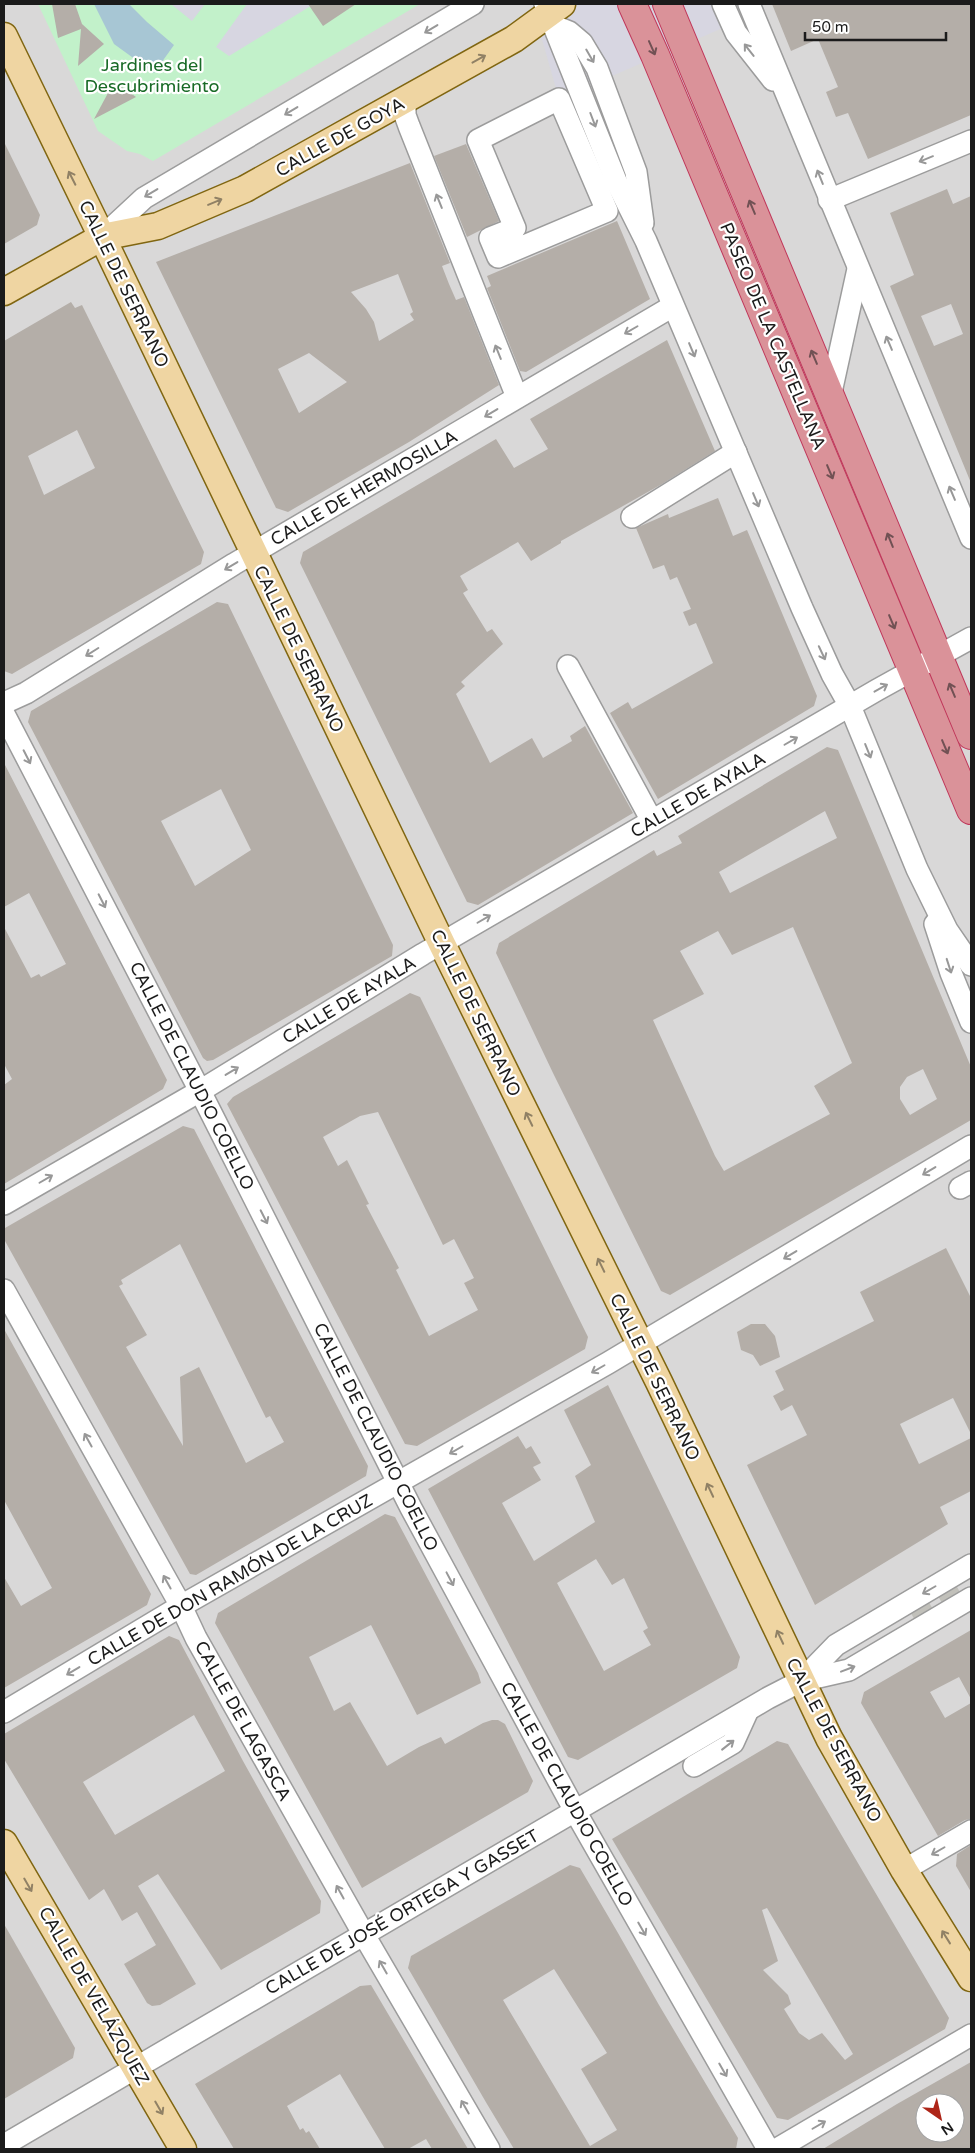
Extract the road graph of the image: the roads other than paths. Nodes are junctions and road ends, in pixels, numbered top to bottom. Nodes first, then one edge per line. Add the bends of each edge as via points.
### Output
1 (473, 4) edge
2 (632, 4) edge
3 (667, 4) edge
4 (723, 4) edge
5 (749, 4) edge
6 (553, 12) edge
7 (4, 36) edge
8 (406, 100) junction
9 (790, 102) junction
10 (971, 141) edge
11 (829, 200) junction
12 (607, 212) joint
13 (102, 237) junction
14 (858, 269) junction
15 (4, 292) edge
16 (673, 306) junction
17 (830, 397) junction
18 (517, 398) junction
19 (736, 452) junction
20 (632, 517) dead end
21 (971, 538) edge
22 (253, 553) junction
23 (971, 638) edge
24 (938, 656) junction
25 (568, 666) dead end
26 (913, 670) junction
27 (4, 703) edge
28 (850, 706) junction
29 (4, 714) edge
30 (971, 735) edge
31 (971, 810) edge
32 (652, 821) junction
33 (917, 870) junction
34 (442, 944) junction
35 (971, 965) edge
36 (971, 1022) edge
37 (200, 1091) junction
38 (971, 1146) edge
39 (4, 1204) edge
40 (4, 1290) edge
41 (640, 1344) junction
42 (399, 1483) junction
43 (971, 1566) edge
44 (968, 1588) edge
45 (181, 1606) junction
46 (801, 1681) junction
47 (748, 1710) junction
48 (4, 1712) edge
49 (694, 1766) dead end
50 (575, 1811) junction
51 (971, 1831) edge
52 (4, 1843) edge
53 (904, 1870) junction
54 (364, 1934) junction
55 (971, 1978) edge
56 (971, 2035) edge
57 (135, 2067) junction
58 (4, 2145) edge
59 (183, 2149) edge
60 (490, 2149) edge
61 (768, 2149) edge
62 (777, 2149) edge

1 -> 13 street, CALLE DE GOYA via 144,198
2 -> 26 highway, PASEO DE LA CASTELLANA
17 -> 3 highway, PASEO DE LA CASTELLANA
9 -> 4 street via 736,33
5 - 9 street
8 -> 6 main road, CALLE DE GOYA via 523,34
6 -> 16 street via 616,181
13 -> 7 main road, CALLE DE SERRANO
13 -> 8 main road, CALLE DE GOYA via 158,226 245,189
18 -> 8 street via 408,126
11 -> 9 street
10 -> 11 street
11 - 14 street
12 - 12 street via 559,99 478,140 515,228 490,238 498,257
13 - 15 main road, CALLE DE GOYA
13 - 22 main road, CALLE DE SERRANO
14 - 17 street, PASEO DE LA CASTELLANA
21 -> 14 street
16 -> 18 street, CALLE DE HERMOSILLA
16 -> 19 street
24 -> 17 highway, PASEO DE LA CASTELLANA
18 -> 22 street, CALLE DE HERMOSILLA
19 - 20 street
19 -> 28 street via 802,608
22 -> 27 street, CALLE DE HERMOSILLA
22 - 34 main road, CALLE DE SERRANO
23 - 24 street
24 - 26 street
30 -> 24 highway, PASEO DE LA CASTELLANA
25 - 32 street
28 -> 26 street
26 -> 31 highway, PASEO DE LA CASTELLANA
32 -> 28 street, CALLE DE AYALA
28 -> 33 street
29 -> 37 street, CALLE DE CLAUDIO COELLO
34 -> 32 street, CALLE DE AYALA
33 - 35 street via 947,930
33 -> 36 street
37 -> 34 street, CALLE DE AYALA
41 -> 34 main road, CALLE DE SERRANO
39 -> 37 street, CALLE DE AYALA
37 -> 42 street, CALLE DE CLAUDIO COELLO
38 -> 41 street, CALLE DE DON RAMÓN DE LA CRUZ
45 -> 40 street, CALLE DE LAGASCA
41 -> 42 street, CALLE DE DON RAMÓN DE LA CRUZ
46 -> 41 main road, CALLE DE SERRANO
42 - 45 street, CALLE DE DON RAMÓN DE LA CRUZ
42 -> 50 street, CALLE DE CLAUDIO COELLO
43 -> 46 street, CALLE DE JOSÉ ORTEGA Y GASSET via 836,1645
46 -> 44 street, CALLE DE JOSÉ ORTEGA Y GASSET via 849,1670
45 -> 48 street, CALLE DE DON RAMÓN DE LA CRUZ
54 -> 45 street, CALLE DE LAGASCA
46 - 47 street, CALLE DE JOSÉ ORTEGA Y GASSET
46 - 53 main road, CALLE DE SERRANO via 829,1738
49 -> 47 street via 734,1743
47 - 50 street, CALLE DE JOSÉ ORTEGA Y GASSET
50 - 54 street, CALLE DE JOSÉ ORTEGA Y GASSET
50 -> 61 street, CALLE DE CLAUDIO COELLO
51 -> 53 street
52 -> 57 main road, CALLE DE VELÁZQUEZ
55 -> 53 main road, CALLE DE SERRANO
54 - 57 street, CALLE DE JOSÉ ORTEGA Y GASSET
60 -> 54 street, CALLE DE LAGASCA
62 -> 56 street
57 - 58 street, CALLE DE JOSÉ ORTEGA Y GASSET
57 -> 59 main road, CALLE DE VELÁZQUEZ

